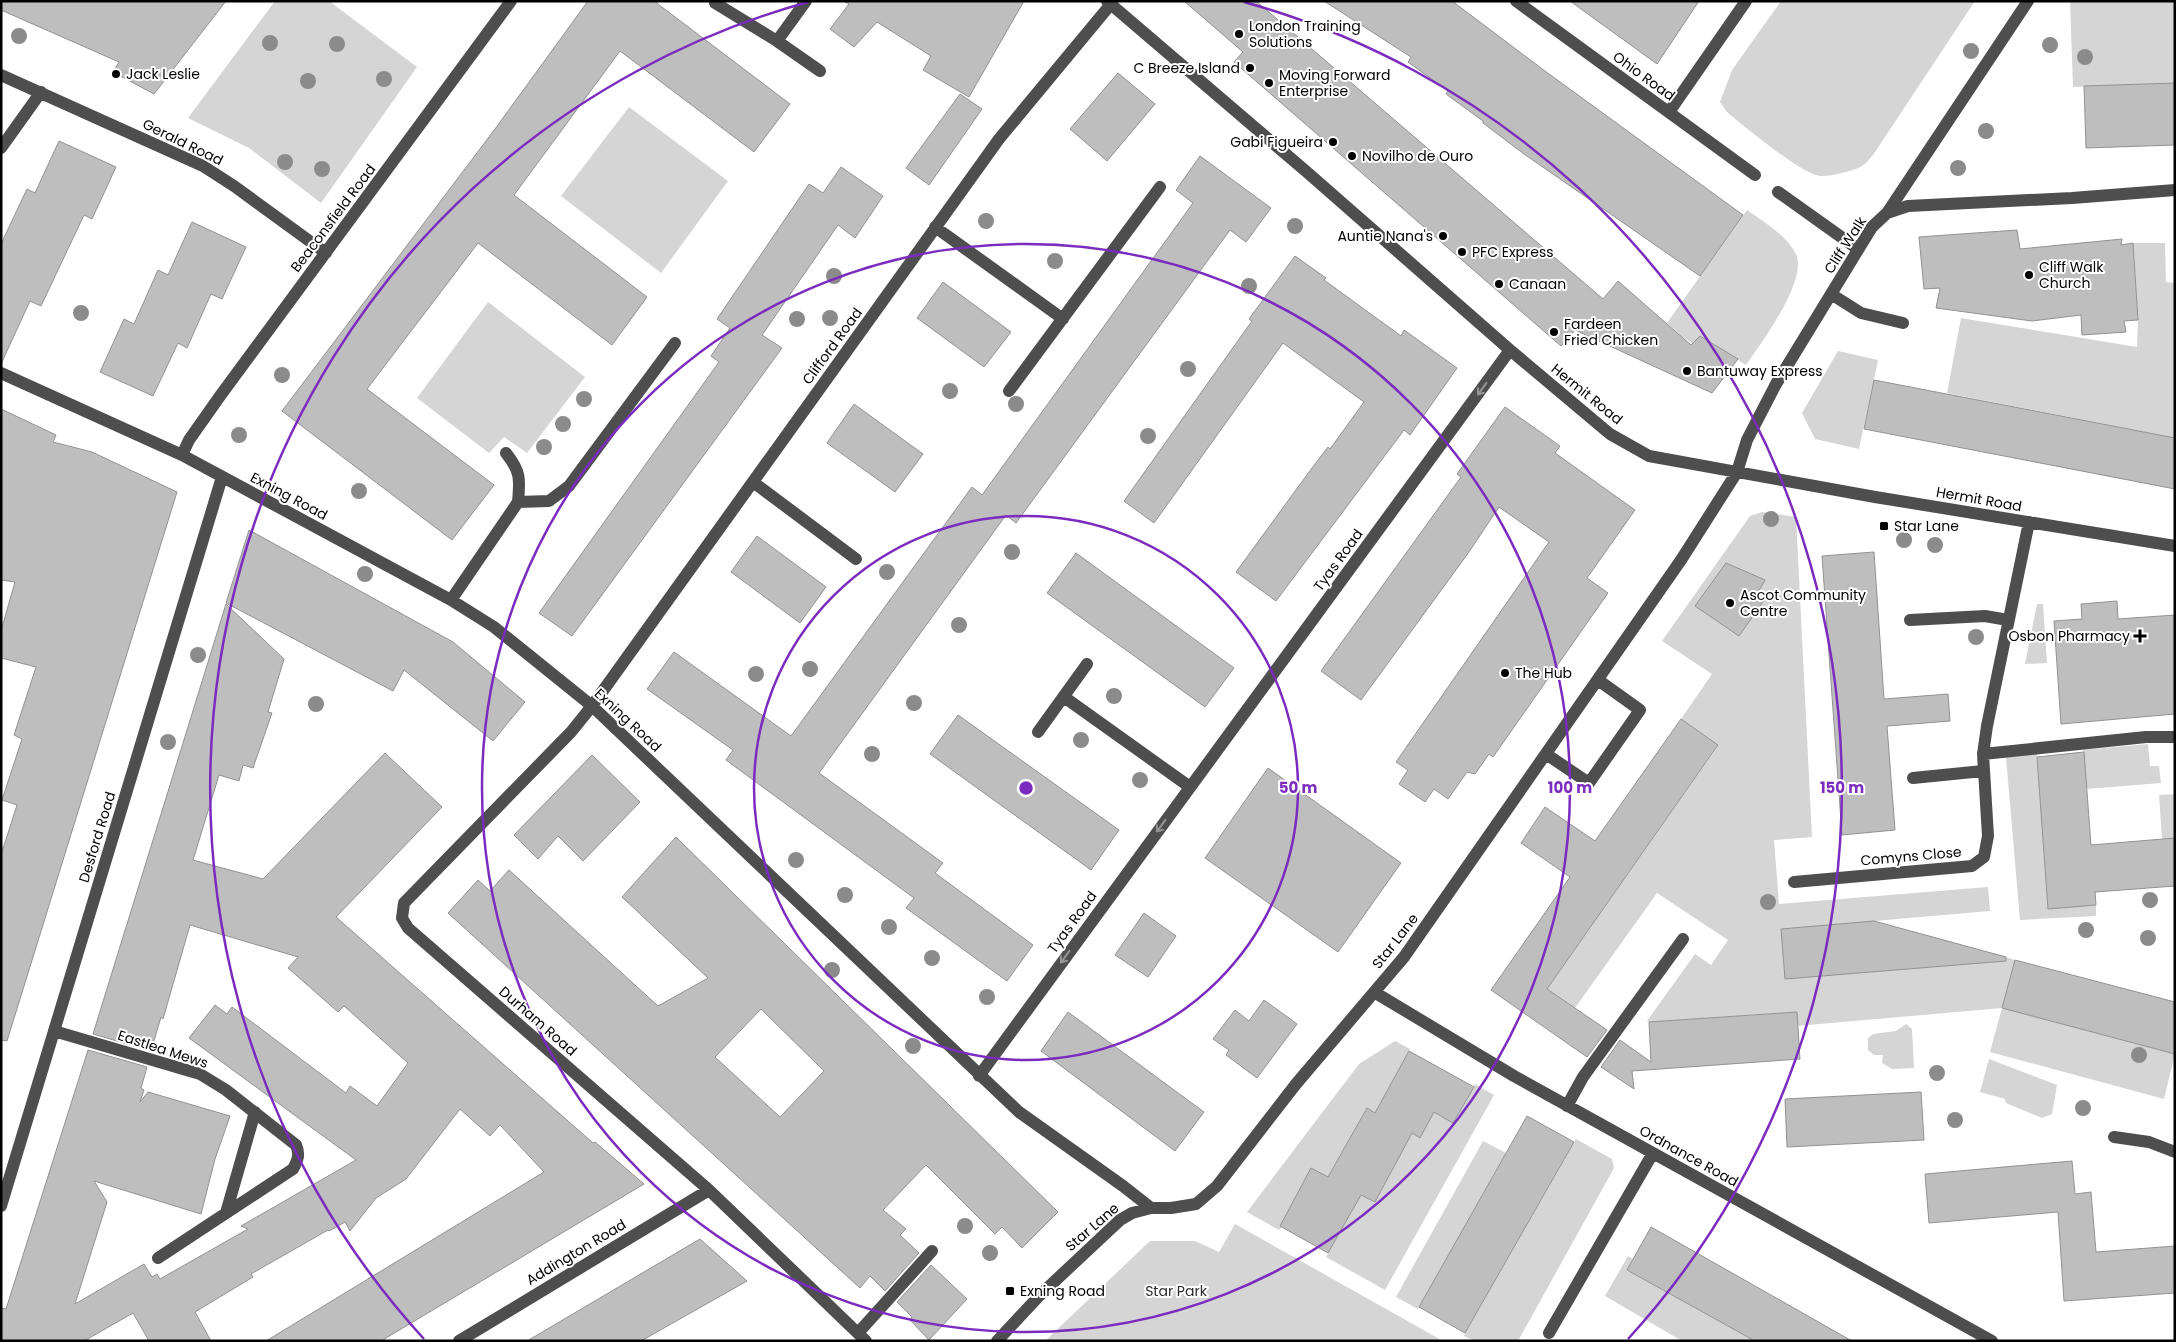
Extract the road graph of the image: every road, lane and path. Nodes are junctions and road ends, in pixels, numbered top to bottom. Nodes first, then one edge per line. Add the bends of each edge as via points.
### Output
1 (512, 1) edge
2 (806, 1) edge
3 (1516, 1) edge
4 (1746, 1) edge
5 (2028, 1) edge
6 (715, 3) dead end
7 (1109, 3) edge
8 (777, 41) junction
9 (820, 71) dead end
10 (1, 75) edge
11 (40, 92) junction
12 (1669, 112) junction
13 (1, 148) edge
14 (1755, 175) dead end
15 (1160, 187) dead end
16 (2175, 190) edge
17 (1778, 192) dead end
18 (1887, 213) junction
19 (935, 227) junction
20 (1858, 249) junction
21 (326, 253) junction
22 (1831, 294) junction
23 (1063, 319) junction
24 (1903, 323) dead end
25 (674, 342) dead end
26 (1510, 350) junction
27 (1, 373) edge
28 (1009, 391) dead end
29 (506, 453) dead end
30 (182, 455) junction
31 (1737, 472) junction
32 (222, 477) junction
33 (753, 482) junction
34 (518, 502) junction
35 (2029, 522) junction
36 (2175, 546) edge
37 (856, 559) dead end
38 (451, 600) junction
39 (1910, 620) dead end
40 (2008, 620) junction
41 (1087, 664) dead end
42 (1598, 680) junction
43 (1064, 697) junction
44 (592, 706) junction
45 (1038, 732) dead end
46 (2175, 737) edge
47 (1546, 754) junction
48 (1983, 754) junction
49 (1984, 771) junction
50 (1913, 778) dead end
51 (1190, 787) junction
52 (1794, 882) dead end
53 (1682, 940) dead end
54 (1374, 992) junction
55 (54, 1031) junction
56 (979, 1076) junction
57 (1567, 1106) junction
58 (255, 1112) junction
59 (2114, 1137) dead end
60 (2175, 1152) edge
61 (1652, 1153) junction
62 (709, 1190) junction
63 (1, 1206) edge
64 (1152, 1208) junction
65 (226, 1213) junction
66 (932, 1251) dead end
67 (158, 1258) dead end
68 (1549, 1333) dead end
69 (862, 1337) edge
70 (459, 1341) edge
71 (997, 1341) edge
72 (1992, 1341) edge

1 - 21 street, Beaconsfield Road
2 - 8 street
3 - 12 street, Ohio Road
4 - 12 street
5 - 18 street
6 - 8 street
7 - 19 street, Clifford Road via 999,139
7 - 26 street, Hermit Road
8 - 9 street
10 - 11 street, Gerald Road
11 - 13 street
11 - 21 street, Gerald Road via 203,166
12 - 14 street, Ohio Road
15 - 23 street
16 - 18 street, Cliff Walk via 1908,206
17 - 20 street
18 - 20 street, Cliff Walk via 1872,227
19 - 23 street
19 - 33 street, Clifford Road
20 - 22 street, Cliff Walk
21 - 30 street, Beaconsfield Road via 200,425
22 - 24 street via 1861,313
22 - 31 street, Cliff Walk via 1776,384 1747,440
23 - 28 street
25 - 34 street via 569,486 549,501
26 - 31 street, Hermit Road via 1610,434 1649,456
26 -> 51 street, Tyas Road
27 - 30 street, Exning Road
29 - 34 street via 517,467
30 - 32 street, Exning Road
31 - 35 street, Hermit Road
31 - 42 street, Star Lane
32 - 38 street, Exning Road
32 - 55 street, Desford Road
33 - 37 street
33 - 44 street, Clifford Road
34 - 38 street
35 - 36 street, Hermit Road
35 - 40 street, Comyns Close
38 - 44 street, Exning Road via 494,627
39 - 40 street via 1985,616
40 - 48 street, Comyns Close
41 - 43 street
42 - 47 street, Star Lane
42 - 47 street via 1640,710 1606,759 1588,783
43 - 45 street
43 - 51 street
44 - 56 street, Exning Road
44 - 62 street, Durham Road via 571,732 404,903 402,918 408,928
46 - 48 street via 2146,737
47 - 54 street, Star Lane via 1422,932
48 - 49 street, Comyns Close
49 - 50 street
49 - 52 street, Comyns Close via 1988,836 1984,857 1972,866
51 -> 56 street, Tyas Road
53 - 57 street via 1583,1077
54 - 57 street, Ordnance Road
54 - 64 street, Star Lane via 1296,1084 1217,1186 1196,1204
55 - 58 street, Eastlea Mews via 200,1074
55 - 63 street, Desford Road
56 - 64 street, Exning Road via 1019,1112
57 - 61 street, Ordnance Road
58 - 65 street
58 - 65 street, Eastlea Mews via 296,1145 298,1162 286,1175
59 - 60 street via 2149,1142
61 - 68 street
61 - 72 street, Ordnance Road
62 - 69 street, Durham Road
62 - 70 street, Addington Road
64 - 71 street, Star Lane via 1132,1213 1107,1230
65 - 67 street, Eastlea Mews
66 - 69 street

